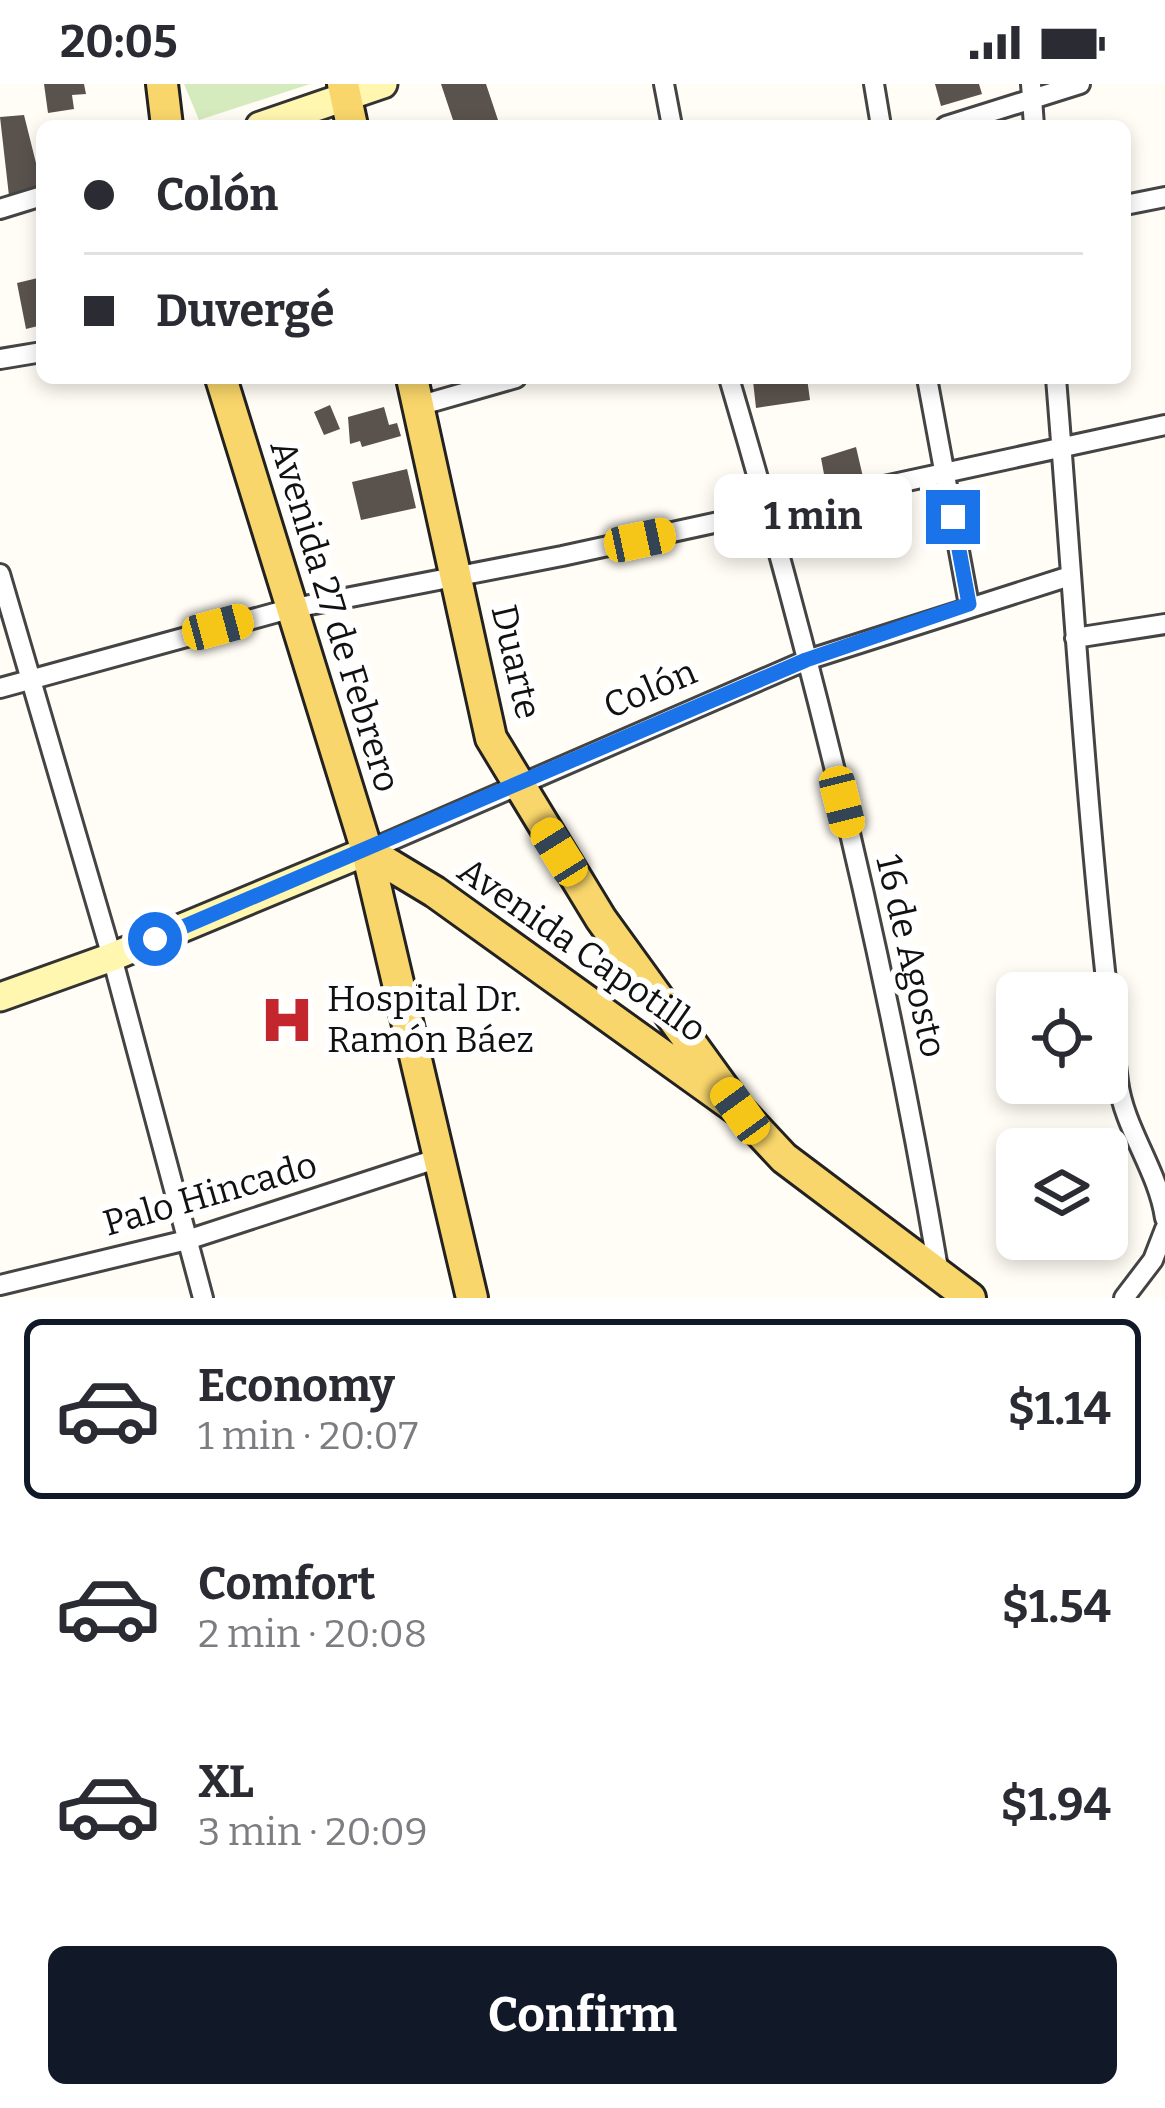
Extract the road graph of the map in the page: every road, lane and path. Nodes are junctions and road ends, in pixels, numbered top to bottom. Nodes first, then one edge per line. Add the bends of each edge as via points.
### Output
1 (163, 84) edge
2 (383, 84) edge
3 (664, 84) edge
4 (874, 84) edge
5 (1080, 84) edge
6 (1032, 92) edge
7 (346, 102) edge
8 (166, 120) edge
9 (282, 120) edge
10 (671, 120) edge
11 (880, 120) edge
12 (961, 120) edge
13 (1165, 197) edge
14 (36, 198) edge
15 (1131, 204) edge
16 (0, 209) edge
17 (36, 353) edge
18 (0, 358) edge
19 (223, 384) edge
20 (473, 384) edge
21 (731, 384) edge
22 (928, 384) edge
23 (1057, 384) edge
24 (415, 392) edge
25 (1165, 425) edge
26 (1062, 448) junction
27 (944, 473) junction
28 (769, 513) junction
29 (0, 574) edge
30 (457, 575) junction
31 (1070, 576) junction
32 (969, 604) junction
33 (289, 609) junction
34 (1165, 624) edge
35 (1075, 638) junction
36 (806, 660) junction
37 (27, 679) junction
38 (0, 688) edge
39 (518, 785) junction
40 (367, 851) junction
41 (112, 957) junction
42 (0, 997) edge
43 (740, 1111) junction
44 (436, 1159) junction
45 (1165, 1218) edge
46 (1165, 1229) edge
47 (188, 1240) junction
48 (939, 1274) junction
49 (0, 1286) edge
50 (203, 1298) edge
51 (472, 1298) edge
52 (970, 1298) edge
53 (1124, 1298) edge

1 - 8 main road
2 - 7 street
3 - 10 street
4 - 11 street
5 - 6 street
6 - 12 street
7 - 9 street
13 - 15 street
14 - 16 street
17 - 18 street
19 - 33 main road, Avenida 27 de Febrero
20 - 24 street
21 - 28 street, 16 de Agosto
22 - 27 street
23 - 26 street
24 - 30 main road, Duarte
25 - 26 street
26 - 27 street
26 - 31 street
27 - 28 street
27 - 32 street
28 - 30 street
28 - 36 street, 16 de Agosto
29 - 37 street
30 - 33 street
30 - 39 main road, Duarte via 491,738
31 - 32 street, Colón
31 - 35 street
32 - 36 street, Colón
33 - 37 street
33 - 40 main road, Avenida 27 de Febrero
34 - 35 street
35 - 45 street via 1118,1088
36 - 39 street, Colón
36 - 48 street, 16 de Agosto via 884,974
37 - 38 street
37 - 41 street
39 - 40 street, Colón
39 - 43 main road, Duarte via 601,919
40 - 41 street, Colón
40 - 43 main road, Avenida Capotillo
40 - 44 main road, Avenida 27 de Febrero
41 - 42 street, Colón
41 - 47 street
43 - 48 main road, Avenida Capotillo via 784,1158
44 - 47 street, Palo Hincado
44 - 51 main road, Avenida 27 de Febrero
46 - 53 street via 1154,1260
47 - 49 street, Palo Hincado
47 - 50 street
48 - 52 main road, Avenida Capotillo

